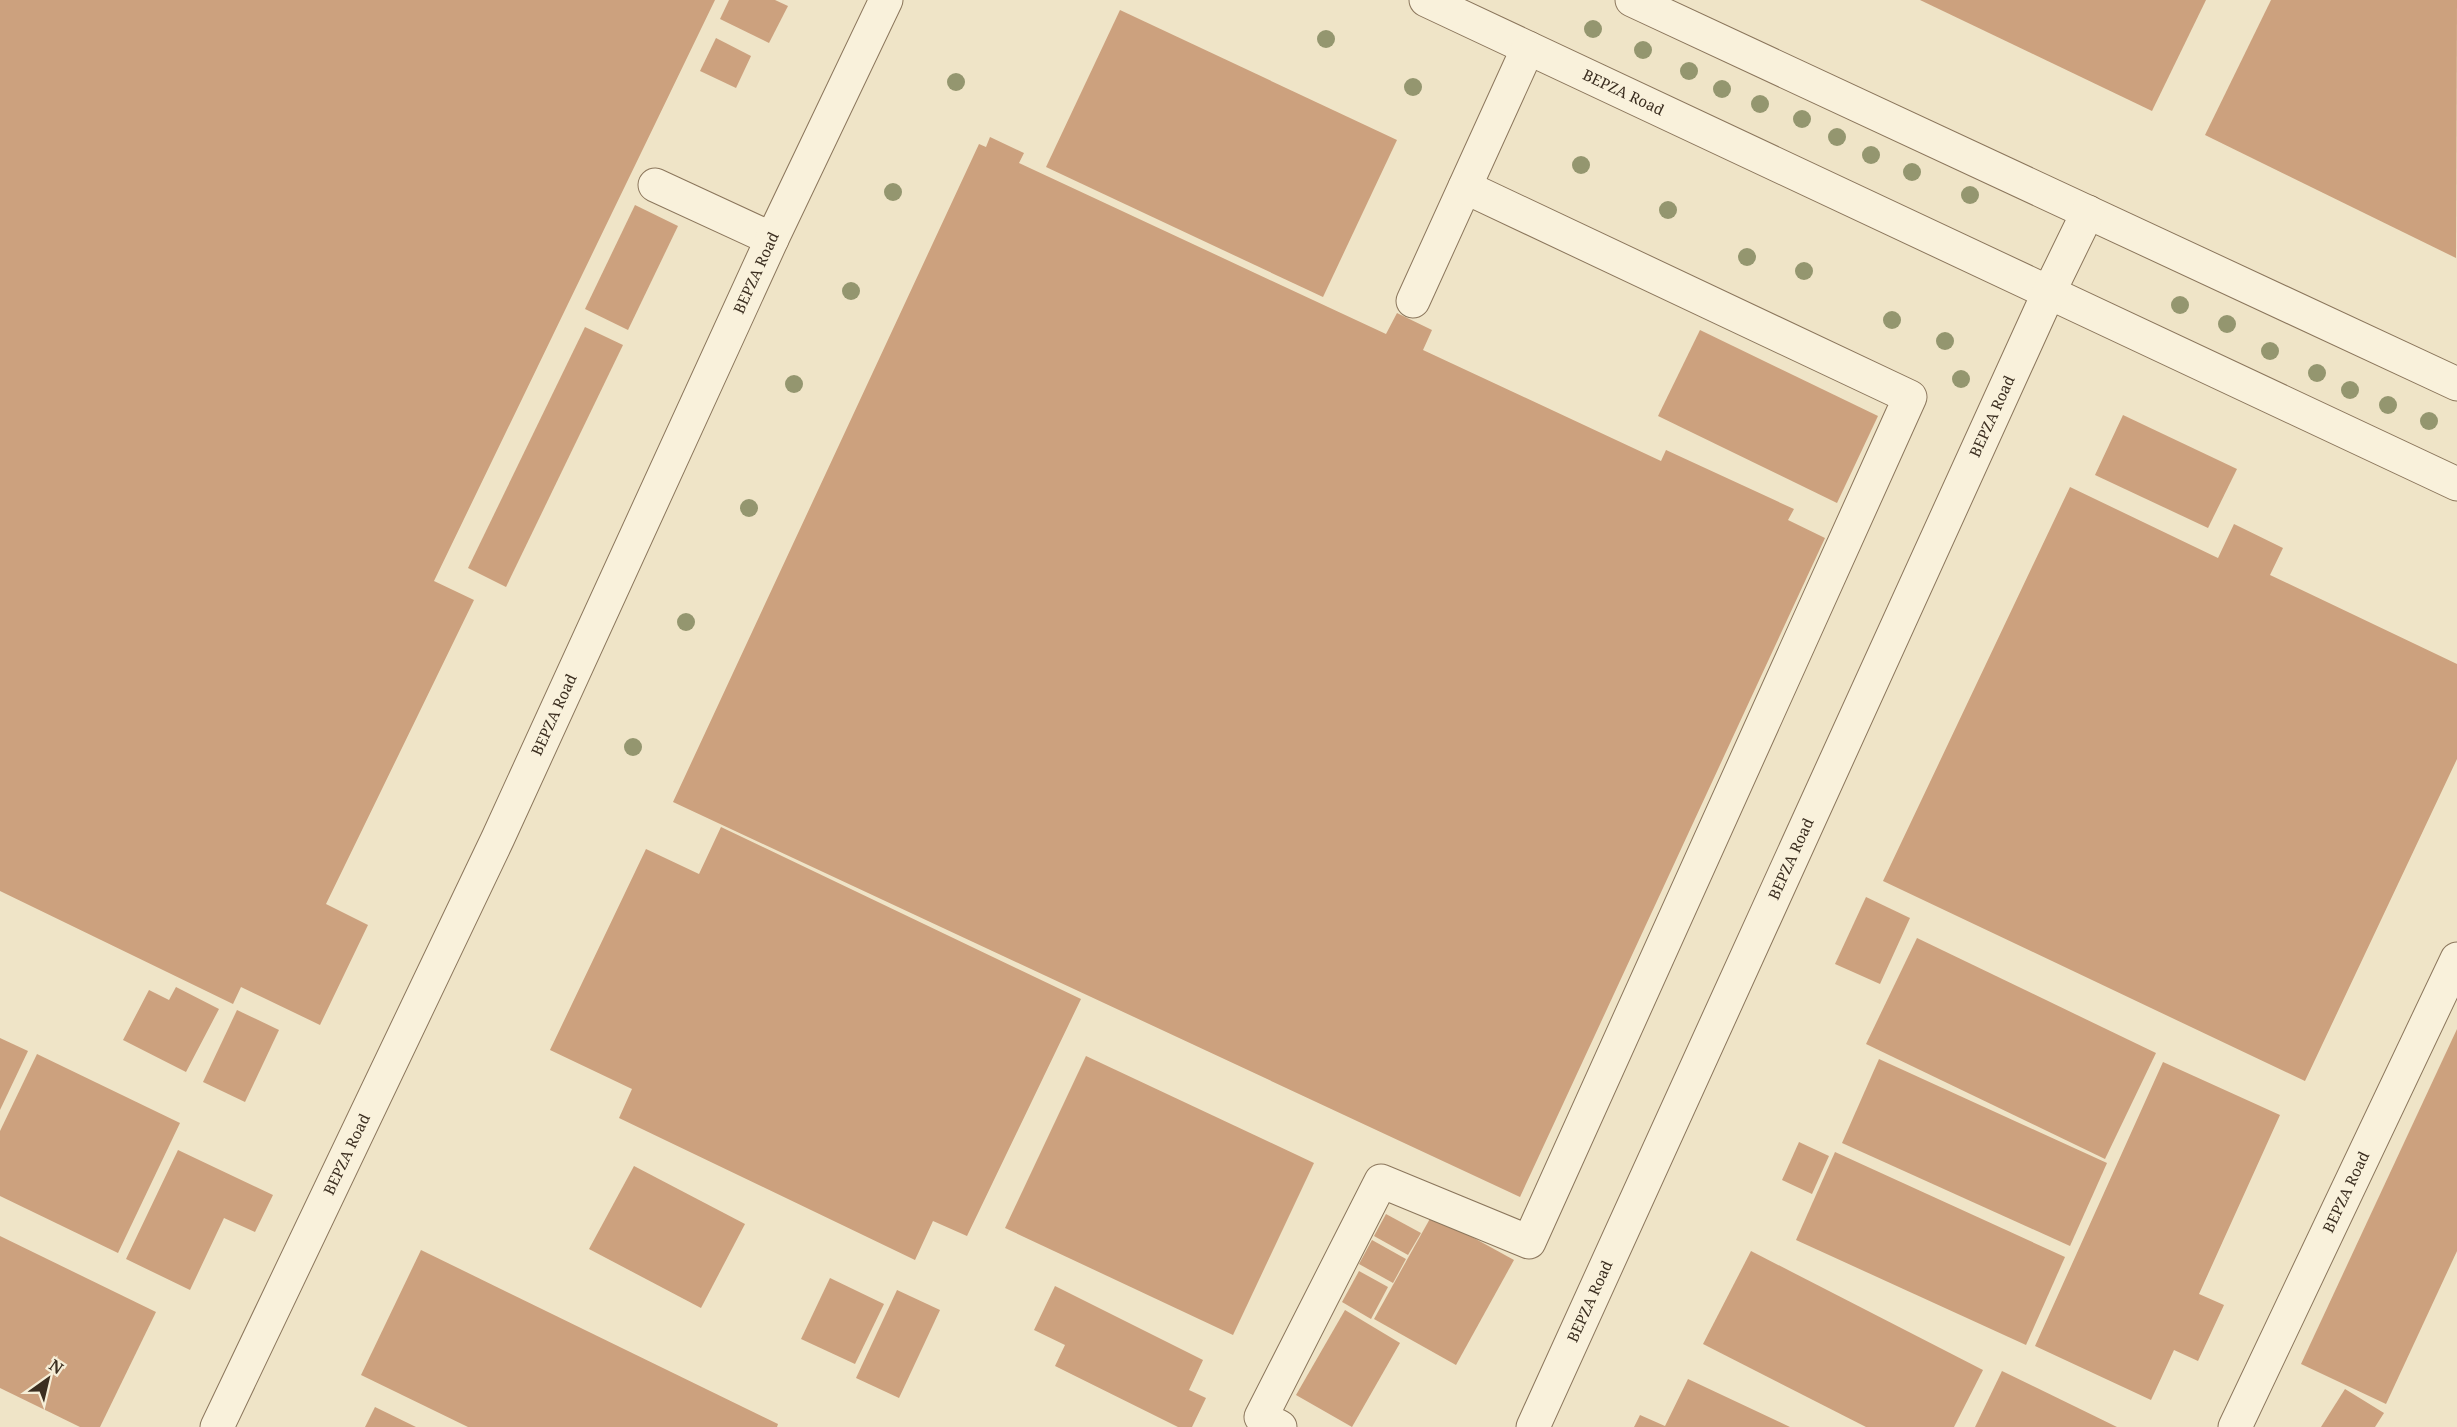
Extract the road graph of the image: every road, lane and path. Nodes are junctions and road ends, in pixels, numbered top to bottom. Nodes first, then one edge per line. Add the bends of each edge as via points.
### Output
1 (886, 0) edge
2 (1426, 0) edge
3 (1632, 0) edge
4 (1528, 48) junction
5 (655, 185) dead end
6 (1465, 187) junction
7 (2088, 212) junction
8 (772, 239) junction
9 (2049, 292) junction
10 (1413, 302) dead end
11 (2457, 384) edge
12 (2457, 484) edge
13 (2457, 959) edge
14 (217, 1427) edge
15 (1280, 1427) edge
16 (1533, 1427) edge
17 (2235, 1427) edge

1 - 8 lane, BEPZA Road
2 - 4 lane, BEPZA Road
3 - 7 lane
4 - 6 lane
4 - 9 lane, BEPZA Road
5 - 8 lane
6 - 10 lane
6 - 15 lane via 1910,397 1529,1242 1381,1181 1261,1417
7 - 9 lane, BEPZA Road
7 - 11 lane
8 - 14 lane, BEPZA Road via 498,838
9 - 12 lane, BEPZA Road
9 - 16 lane, BEPZA Road
13 - 17 lane, BEPZA Road

